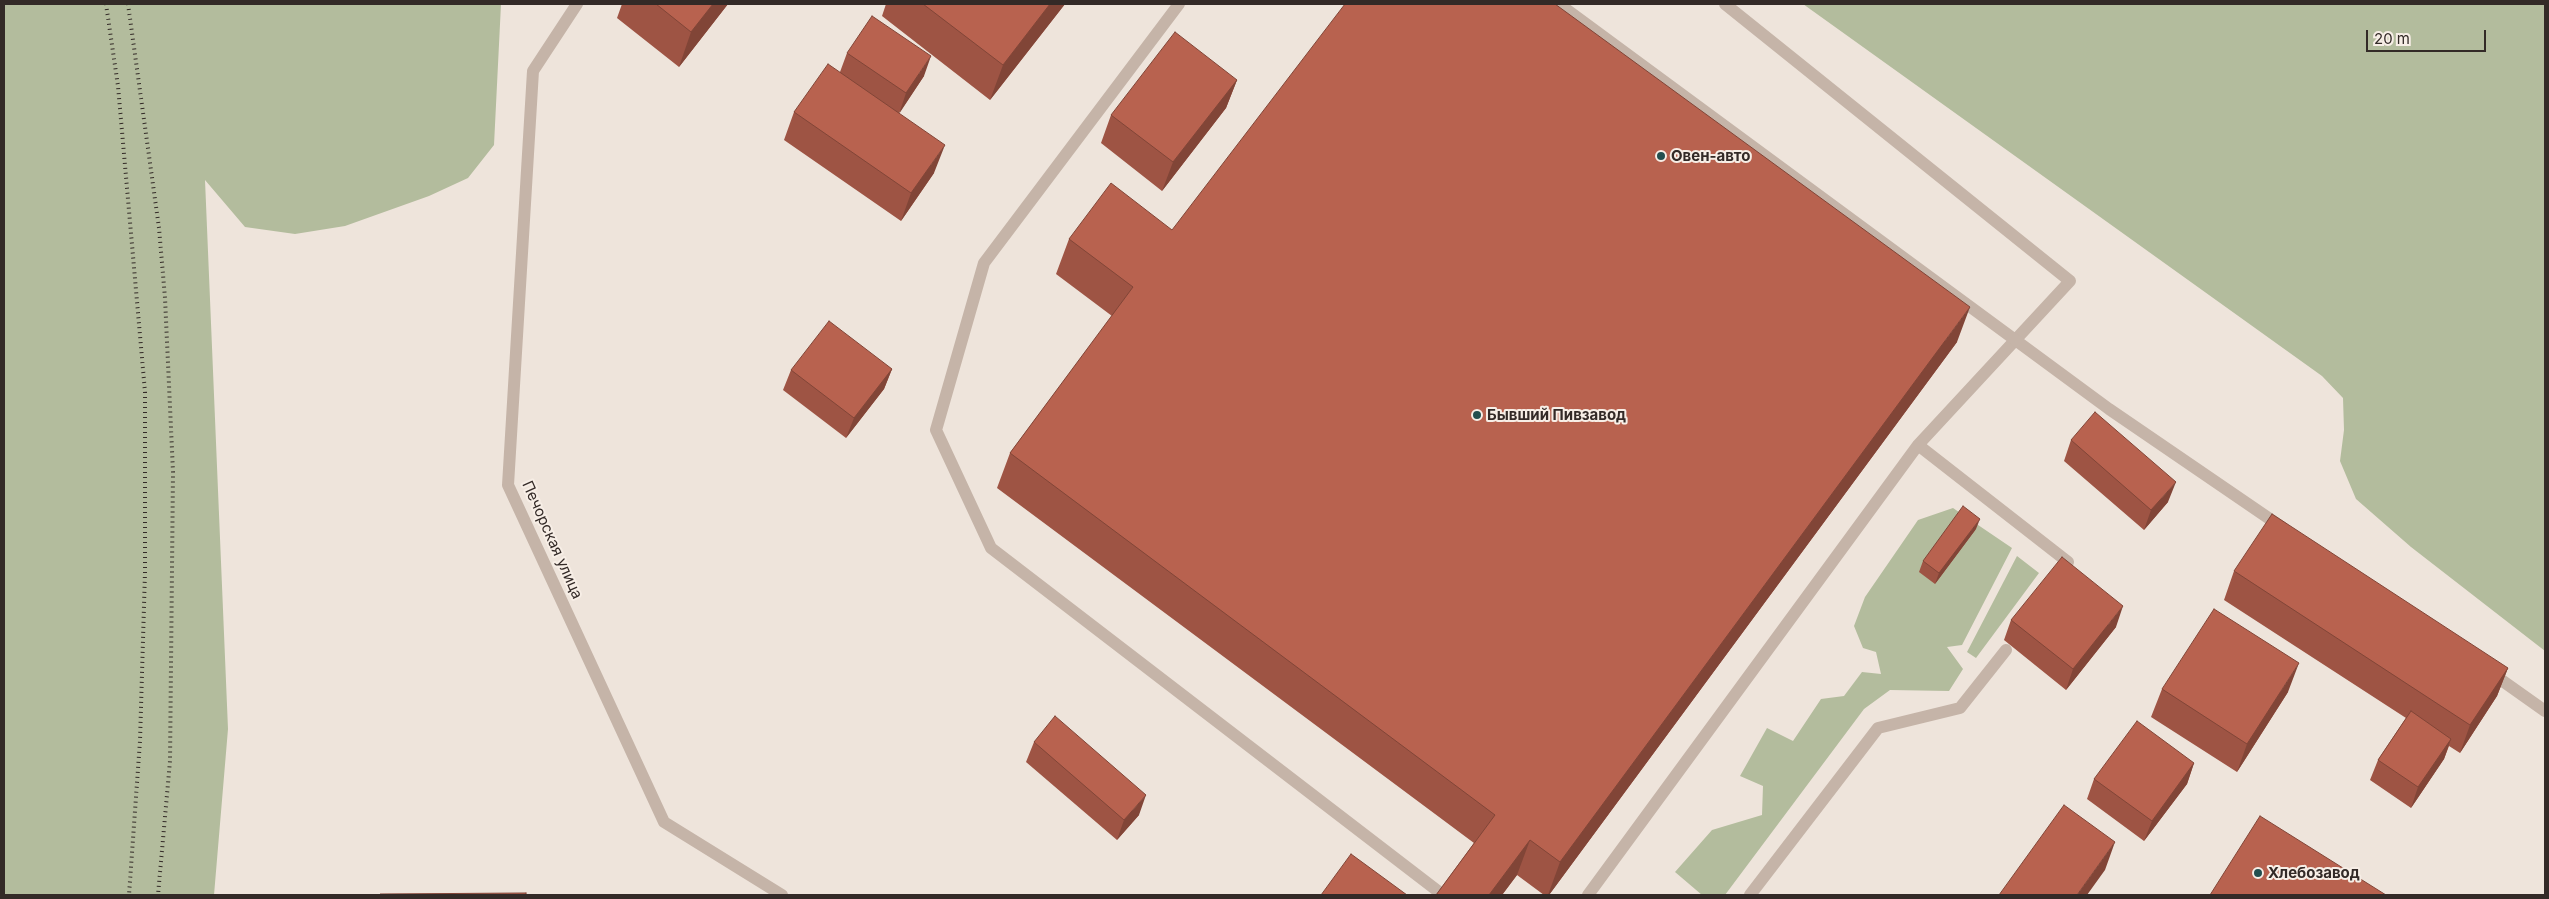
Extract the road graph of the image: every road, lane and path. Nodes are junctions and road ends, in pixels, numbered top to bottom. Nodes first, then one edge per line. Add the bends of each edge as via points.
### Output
1 (577, 4) edge
2 (1179, 4) edge
3 (1559, 4) edge
4 (1725, 4) edge
5 (2015, 340) junction
6 (1918, 445) junction
7 (2292, 534) edge
8 (2068, 562) edge
9 (2006, 650) dead end
10 (2480, 665) edge
11 (2545, 710) edge
12 (782, 895) edge
13 (1443, 895) edge
14 (1588, 895) edge
15 (1750, 895) edge

1 - 12 street, Печорская улица via 534,71 508,485 664,822
2 - 13 street via 984,263 936,430 991,548
3 - 5 street
4 - 5 street via 2070,281
5 - 6 street
5 - 7 street via 2109,409
6 - 8 street
6 - 14 street
9 - 15 street via 1960,708 1878,728
10 - 11 street

